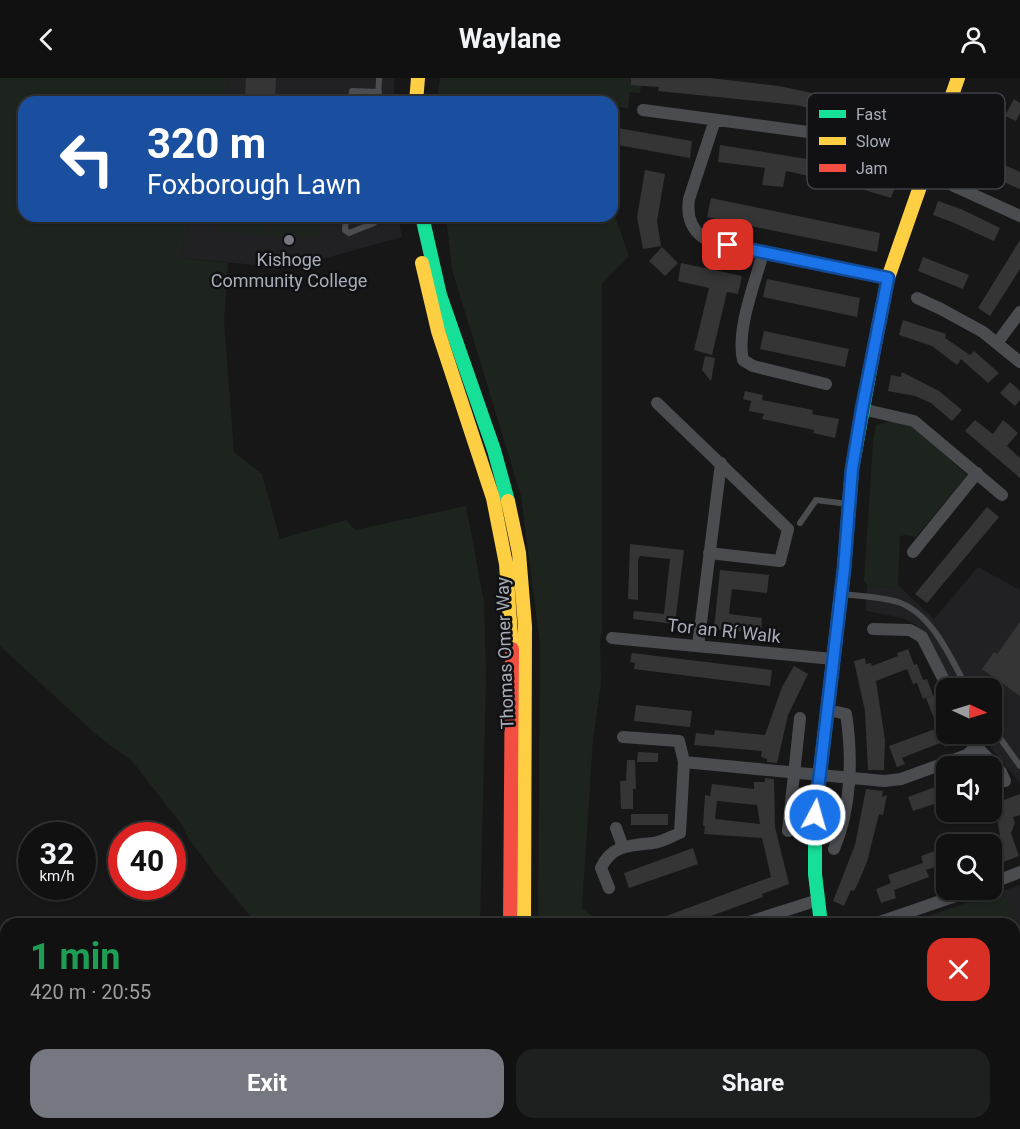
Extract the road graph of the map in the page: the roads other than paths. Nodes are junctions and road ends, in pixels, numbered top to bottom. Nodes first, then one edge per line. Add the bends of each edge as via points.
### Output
1 (379, 78) edge
2 (410, 78) edge
3 (418, 78) edge
4 (958, 78) edge
5 (379, 92) junction
6 (953, 93) edge
7 (352, 96) edge
8 (379, 96) edge
9 (408, 96) edge
10 (416, 96) edge
11 (643, 110) dead end
12 (715, 120) junction
13 (807, 132) edge
14 (918, 189) edge
15 (961, 189) edge
16 (1020, 216) edge
17 (346, 222) edge
18 (374, 222) edge
19 (415, 222) edge
20 (423, 222) edge
21 (763, 253) junction
22 (888, 278) junction
23 (916, 298) dead end
24 (1020, 312) edge
25 (997, 343) junction
26 (1020, 362) edge
27 (826, 384) dead end
28 (657, 403) dead end
29 (862, 409) junction
30 (721, 463) junction
31 (977, 473) junction
32 (1002, 495) dead end
33 (849, 505) junction
34 (801, 523) dead end
35 (913, 552) dead end
36 (710, 553) junction
37 (842, 594) junction
38 (873, 629) dead end
39 (612, 638) dead end
40 (698, 646) junction
41 (833, 659) junction
42 (943, 678) edge
43 (962, 678) edge
44 (837, 712) dead end
45 (800, 718) dead end
46 (623, 737) dead end
47 (1002, 741) edge
48 (976, 746) joint
49 (684, 762) junction
50 (1020, 766) edge
51 (794, 774) junction
52 (820, 775) junction
53 (850, 778) junction
54 (1005, 781) dead end
55 (616, 828) dead end
56 (788, 831) dead end
57 (623, 848) junction
58 (834, 849) dead end
59 (1020, 872) edge
60 (1002, 879) edge
61 (609, 888) dead end
62 (818, 900) junction
63 (944, 900) edge
64 (510, 918) edge
65 (524, 918) edge
66 (762, 918) edge
67 (820, 918) edge
68 (891, 918) edge

1 - 5 lane
2 - 9 street
3 - 10 street
4 - 6 street
5 - 7 lane via 352,91
5 - 8 lane
11 - 12 street
12 - 13 street
12 - 21 street via 689,199 687,213 691,225 710,241
14 - 22 street
15 - 16 street
17 - 18 lane via 349,233
19 - 64 street, Thomas Omer Way via 435,320 493,498 506,564 512,649
20 - 65 street, Thomas Omer Way via 451,327 507,494 520,562 526,649
21 - 22 street
21 - 27 street via 742,332 743,360
22 - 29 street
23 - 25 street via 960,319
24 - 25 street
25 - 26 street
28 - 30 street
29 - 31 street via 914,421
29 - 33 street
30 - 36 street
30 - 36 street via 788,529 780,561
31 - 32 street
31 - 35 street
33 - 34 lane via 816,500
33 - 37 street
36 - 40 street
37 - 41 street
37 - 43 lane via 899,603 919,615 943,644
38 - 42 street via 910,630 922,638
39 - 40 street, Tor an Rí Walk
40 - 41 street, Tor an Rí Walk
41 - 52 street
44 - 53 street via 846,714
45 - 51 street
46 - 49 street via 679,741
47 - 50 lane
48 - 53 street via 967,755 901,779
48 - 54 street
49 - 51 street
49 - 57 street via 680,833 654,843
51 - 52 street
51 - 56 street
52 - 53 street
52 - 62 street via 814,835
53 - 58 street
55 - 57 street
57 - 61 street via 607,856 601,868
59 - 60 street
62 - 66 street
62 - 67 street
63 - 68 street

